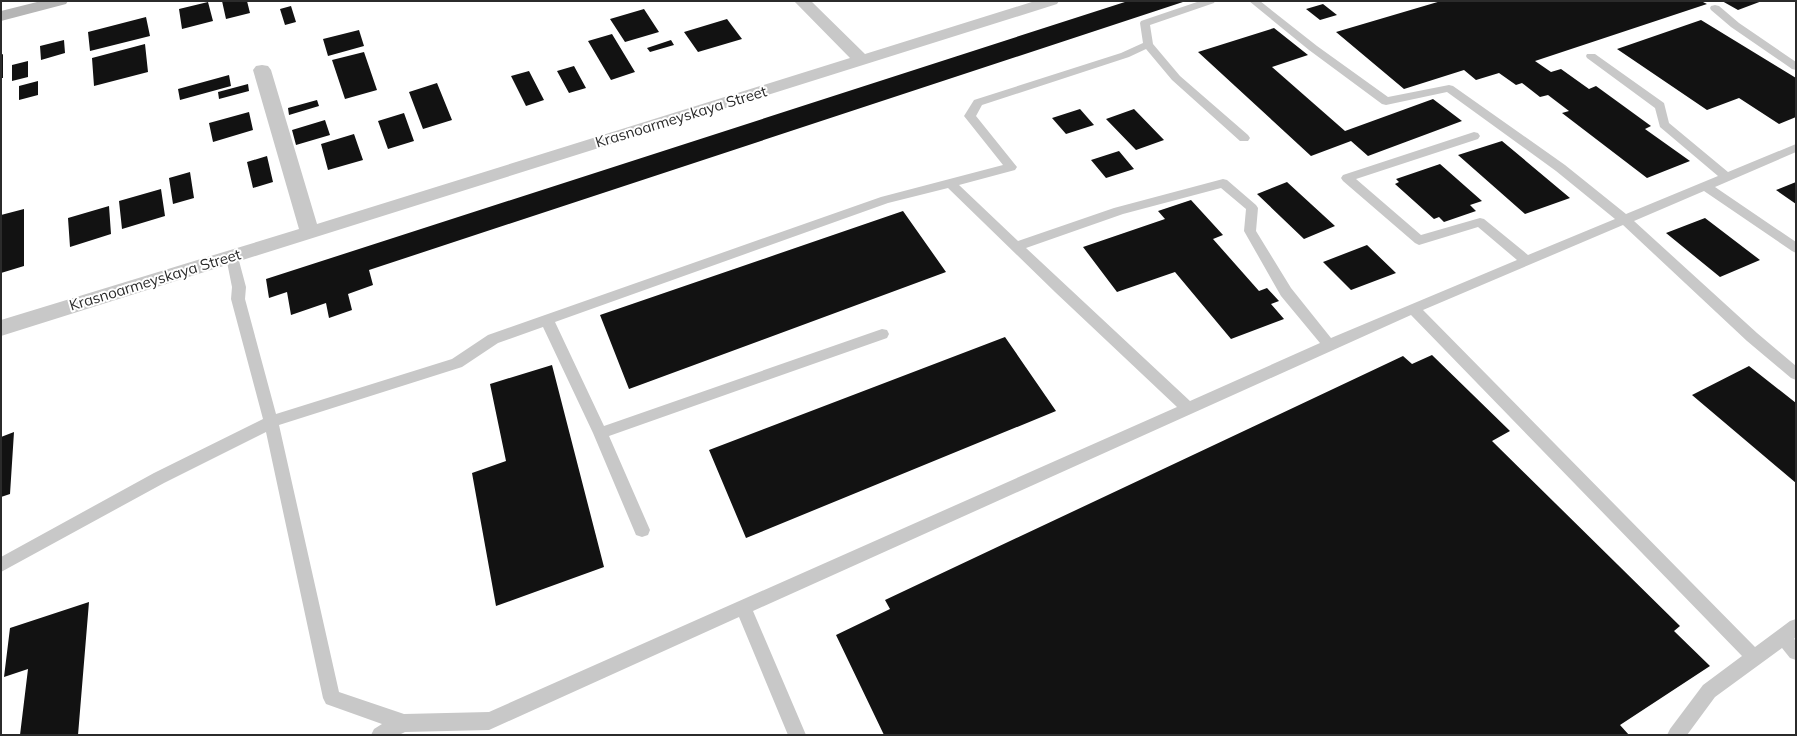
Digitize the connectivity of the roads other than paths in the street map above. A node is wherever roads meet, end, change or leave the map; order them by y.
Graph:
1 (60, 1) edge
2 (802, 1) edge
3 (1051, 1) edge
4 (1210, 1) edge
5 (1254, 1) edge
6 (1715, 8) dead end
7 (1, 16) edge
8 (1148, 44) junction
9 (1591, 56) dead end
10 (862, 60) junction
11 (1796, 67) edge
12 (262, 70) dead end
13 (1474, 136) dead end
14 (1244, 138) dead end
15 (1796, 148) edge
16 (1726, 178) junction
17 (950, 183) junction
18 (1705, 186) junction
19 (1625, 220) junction
20 (310, 233) junction
21 (1016, 247) junction
22 (1796, 248) edge
23 (232, 257) junction
24 (1527, 261) junction
25 (1413, 308) junction
26 (547, 320) junction
27 (1, 328) edge
28 (882, 334) dead end
29 (1329, 345) junction
30 (1796, 374) edge
31 (1188, 408) junction
32 (271, 422) junction
33 (600, 433) junction
34 (642, 530) dead end
35 (1, 565) edge
36 (743, 607) junction
37 (1796, 627) edge
38 (1754, 657) junction
39 (404, 723) junction
40 (380, 735) edge
41 (797, 735) edge
42 (1676, 735) edge

1 - 7 main road
2 - 10 street
3 - 10 street, Krasnoarmeyskaya Street
4 - 8 lane
5 - 19 lane
6 - 11 lane
8 - 14 lane
8 - 17 lane
9 - 16 lane
10 - 20 street, Krasnoarmeyskaya Street
12 - 20 street
13 - 24 lane
15 - 16 lane
16 - 18 lane
17 - 21 lane
17 - 26 lane
18 - 19 lane
18 - 22 lane
19 - 24 lane
19 - 30 lane
20 - 23 street, Krasnoarmeyskaya Street
21 - 29 lane
21 - 31 lane
23 - 27 street, Krasnoarmeyskaya Street
23 - 32 lane
24 - 25 lane
25 - 29 lane
25 - 38 lane
26 - 32 lane
26 - 33 lane
28 - 33 lane
29 - 31 lane
31 - 36 lane
32 - 35 lane
32 - 39 lane
33 - 34 lane
36 - 39 lane
36 - 41 lane
37 - 38 lane
38 - 42 lane
39 - 40 lane

